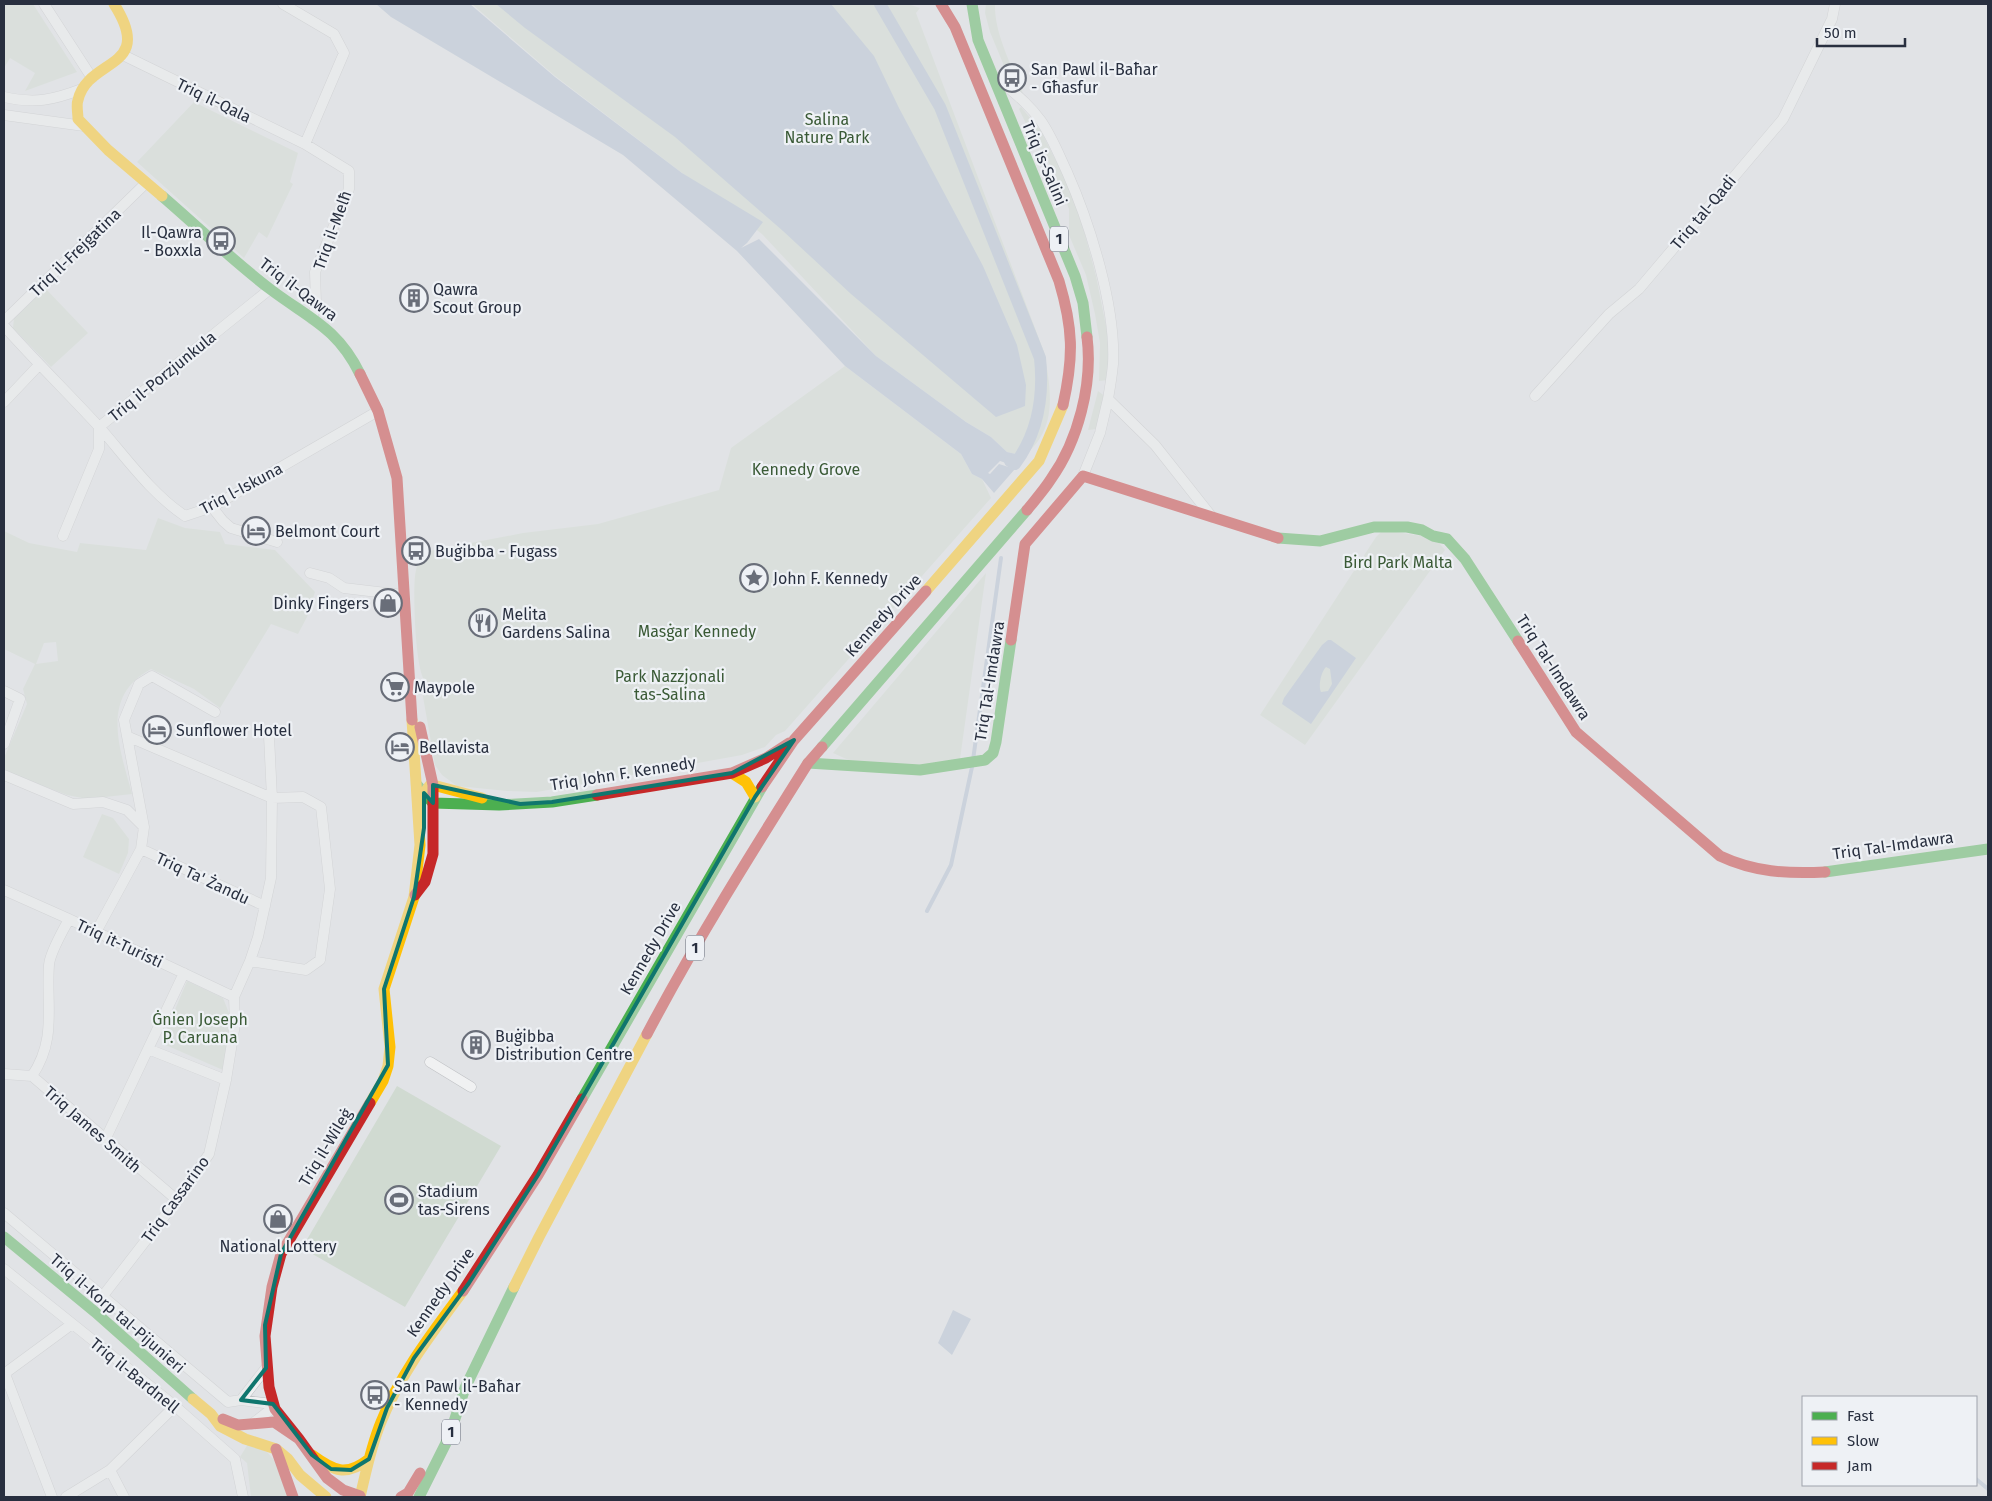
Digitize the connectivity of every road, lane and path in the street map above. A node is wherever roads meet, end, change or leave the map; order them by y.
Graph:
1 (44, 4) edge
2 (114, 4) edge
3 (282, 4) edge
4 (941, 4) edge
5 (972, 4) edge
6 (1835, 4) edge
7 (123, 55) junction
8 (991, 73) junction
9 (92, 78) junction
10 (82, 89) junction
11 (4, 97) edge
12 (4, 115) edge
13 (84, 126) junction
14 (305, 144) junction
15 (146, 183) junction
16 (270, 289) junction
17 (312, 319) junction
18 (4, 321) edge
19 (4, 326) edge
20 (39, 365) junction
21 (1535, 396) dead end
22 (1108, 399) junction
23 (4, 402) edge
24 (378, 410) junction
25 (99, 427) junction
26 (1039, 461) joint
27 (1083, 476) junction
28 (212, 507) junction
29 (1212, 517) junction
30 (63, 536) dead end
31 (277, 542) dead end
32 (310, 573) dead end
33 (403, 595) junction
34 (411, 683) junction
35 (4, 691) edge
36 (215, 712) dead end
37 (269, 736) dead end
38 (129, 737) junction
39 (794, 740) junction
40 (4, 744) edge
41 (808, 763) junction
42 (732, 773) junction
43 (4, 775) edge
44 (425, 788) junction
45 (755, 797) junction
46 (272, 798) junction
47 (433, 803) junction
48 (520, 804) junction
49 (144, 827) junction
50 (1988, 848) edge
51 (141, 849) junction
52 (4, 890) edge
53 (414, 897) junction
54 (265, 906) junction
55 (69, 919) junction
56 (96, 932) junction
57 (250, 960) junction
58 (184, 973) junction
59 (234, 997) junction
60 (148, 1049) junction
61 (430, 1062) dead end
62 (4, 1074) edge
63 (32, 1076) junction
64 (226, 1080) junction
65 (471, 1087) dead end
66 (105, 1140) junction
67 (176, 1200) junction
68 (4, 1212) edge
69 (4, 1236) edge
70 (4, 1269) edge
71 (102, 1297) junction
72 (72, 1324) junction
73 (476, 1364) junction
74 (266, 1368) junction
75 (4, 1374) edge
76 (241, 1400) junction
77 (175, 1406) junction
78 (274, 1411) junction
79 (211, 1414) junction
80 (276, 1449) junction
81 (312, 1455) junction
82 (369, 1460) junction
83 (110, 1470) junction
84 (52, 1497) edge
85 (66, 1497) edge
86 (124, 1497) edge
87 (243, 1497) edge
88 (293, 1497) edge
89 (326, 1497) edge
90 (360, 1497) edge
91 (401, 1497) edge
92 (419, 1497) edge

1 - 9 street
2 - 7 main road
3 - 14 street
4 - 26 main road, Triq is-Salini / 1
5 - 8 main road, Triq is-Salini / 1
6 - 21 street, Triq tal-Qadi
7 - 9 main road
7 - 14 street, Triq il-Qala
8 - 22 street, Triq Tal-Imdawra
8 - 41 main road, Triq is-Salini / 1
9 - 10 main road
10 - 11 street
10 - 13 main road
12 - 13 street
13 - 15 main road, Triq il-Qawra
14 - 17 street, Triq il-Melħ
15 - 16 main road, Triq il-Qawra
15 - 18 street, Triq il-Frejgatina
16 - 17 main road, Triq il-Qawra
16 - 25 street, Triq il-Porzjunkula
17 - 24 main road, Triq il-Qawra
19 - 20 street
20 - 23 street
20 - 25 street
22 - 27 street, Triq Tal-Imdawra
22 - 29 street
24 - 28 street, Triq l-Iskuna
24 - 33 main road, Triq il-Qawra
25 - 28 street, Triq l-Iskuna
25 - 30 street, Triq il-Porzjunkula
26 - 39 main road, Kennedy Drive / 1
27 - 29 main road, Triq Tal-Imdawra
27 - 41 main road, Triq Tal-Imdawra
28 - 31 street
29 - 50 main road, Triq Tal-Imdawra
32 - 33 street
33 - 34 main road, Triq il-Qawra
34 - 44 main road, Triq il-Wileġ
34 - 44 main road, Triq il-Wileġ
35 - 40 street
36 - 38 street
37 - 46 street, Triq Cassarino
38 - 46 street
38 - 49 street
39 - 42 main road, Triq John F. Kennedy
39 - 45 main road, Kennedy Drive / 1
41 - 73 main road, 1
42 - 45 main road
42 - 48 main road, Triq John F. Kennedy
43 - 49 street
44 - 47 main road, Triq il-Wileġ
44 - 48 main road, Triq John F. Kennedy
44 - 53 main road, Triq il-Wileġ
45 - 82 main road, Kennedy Drive / 1
46 - 54 street, Triq Cassarino
46 - 57 street
47 - 48 main road, Triq John F. Kennedy
47 - 53 main road, Triq il-Wileġ
49 - 51 street
51 - 54 street, Triq Ta' Żandu
51 - 56 street
52 - 55 street, Triq it-Turisti
53 - 74 main road, Triq il-Wileġ
54 - 57 street, Triq Cassarino
55 - 56 street, Triq it-Turisti
55 - 63 street
56 - 58 street, Triq it-Turisti
57 - 59 street, Triq Cassarino
58 - 59 street, Triq it-Turisti
58 - 60 street
59 - 64 street, Triq Cassarino
60 - 64 street
60 - 66 street
61 - 65 street
62 - 63 street, Triq James Smith
63 - 66 street, Triq James Smith
64 - 67 street, Triq Cassarino
66 - 67 street, Triq James Smith
67 - 71 street, Triq Cassarino
68 - 71 street
69 - 79 main road, Triq il-Korp tal-Pijunieri
70 - 72 street, Triq il-Bardnell
71 - 76 street
72 - 75 street
72 - 77 street, Triq il-Bardnell
73 - 91 main road
73 - 92 main road, 1
74 - 76 street
74 - 78 main road, Triq il-Wileġ
75 - 84 street
76 - 78 street
77 - 83 street
77 - 87 street, Triq il-Bardnell
78 - 79 main road, Triq il-Korp tal-Pijunieri
78 - 80 main road, Triq il-Wileġ
78 - 81 main road
79 - 80 main road, Triq il-Korp tal-Pijunieri
80 - 88 main road, Triq il-Wileġ
80 - 89 main road
81 - 82 main road
81 - 90 main road
82 - 90 main road, Kennedy Drive / 1
83 - 85 street
83 - 86 street

